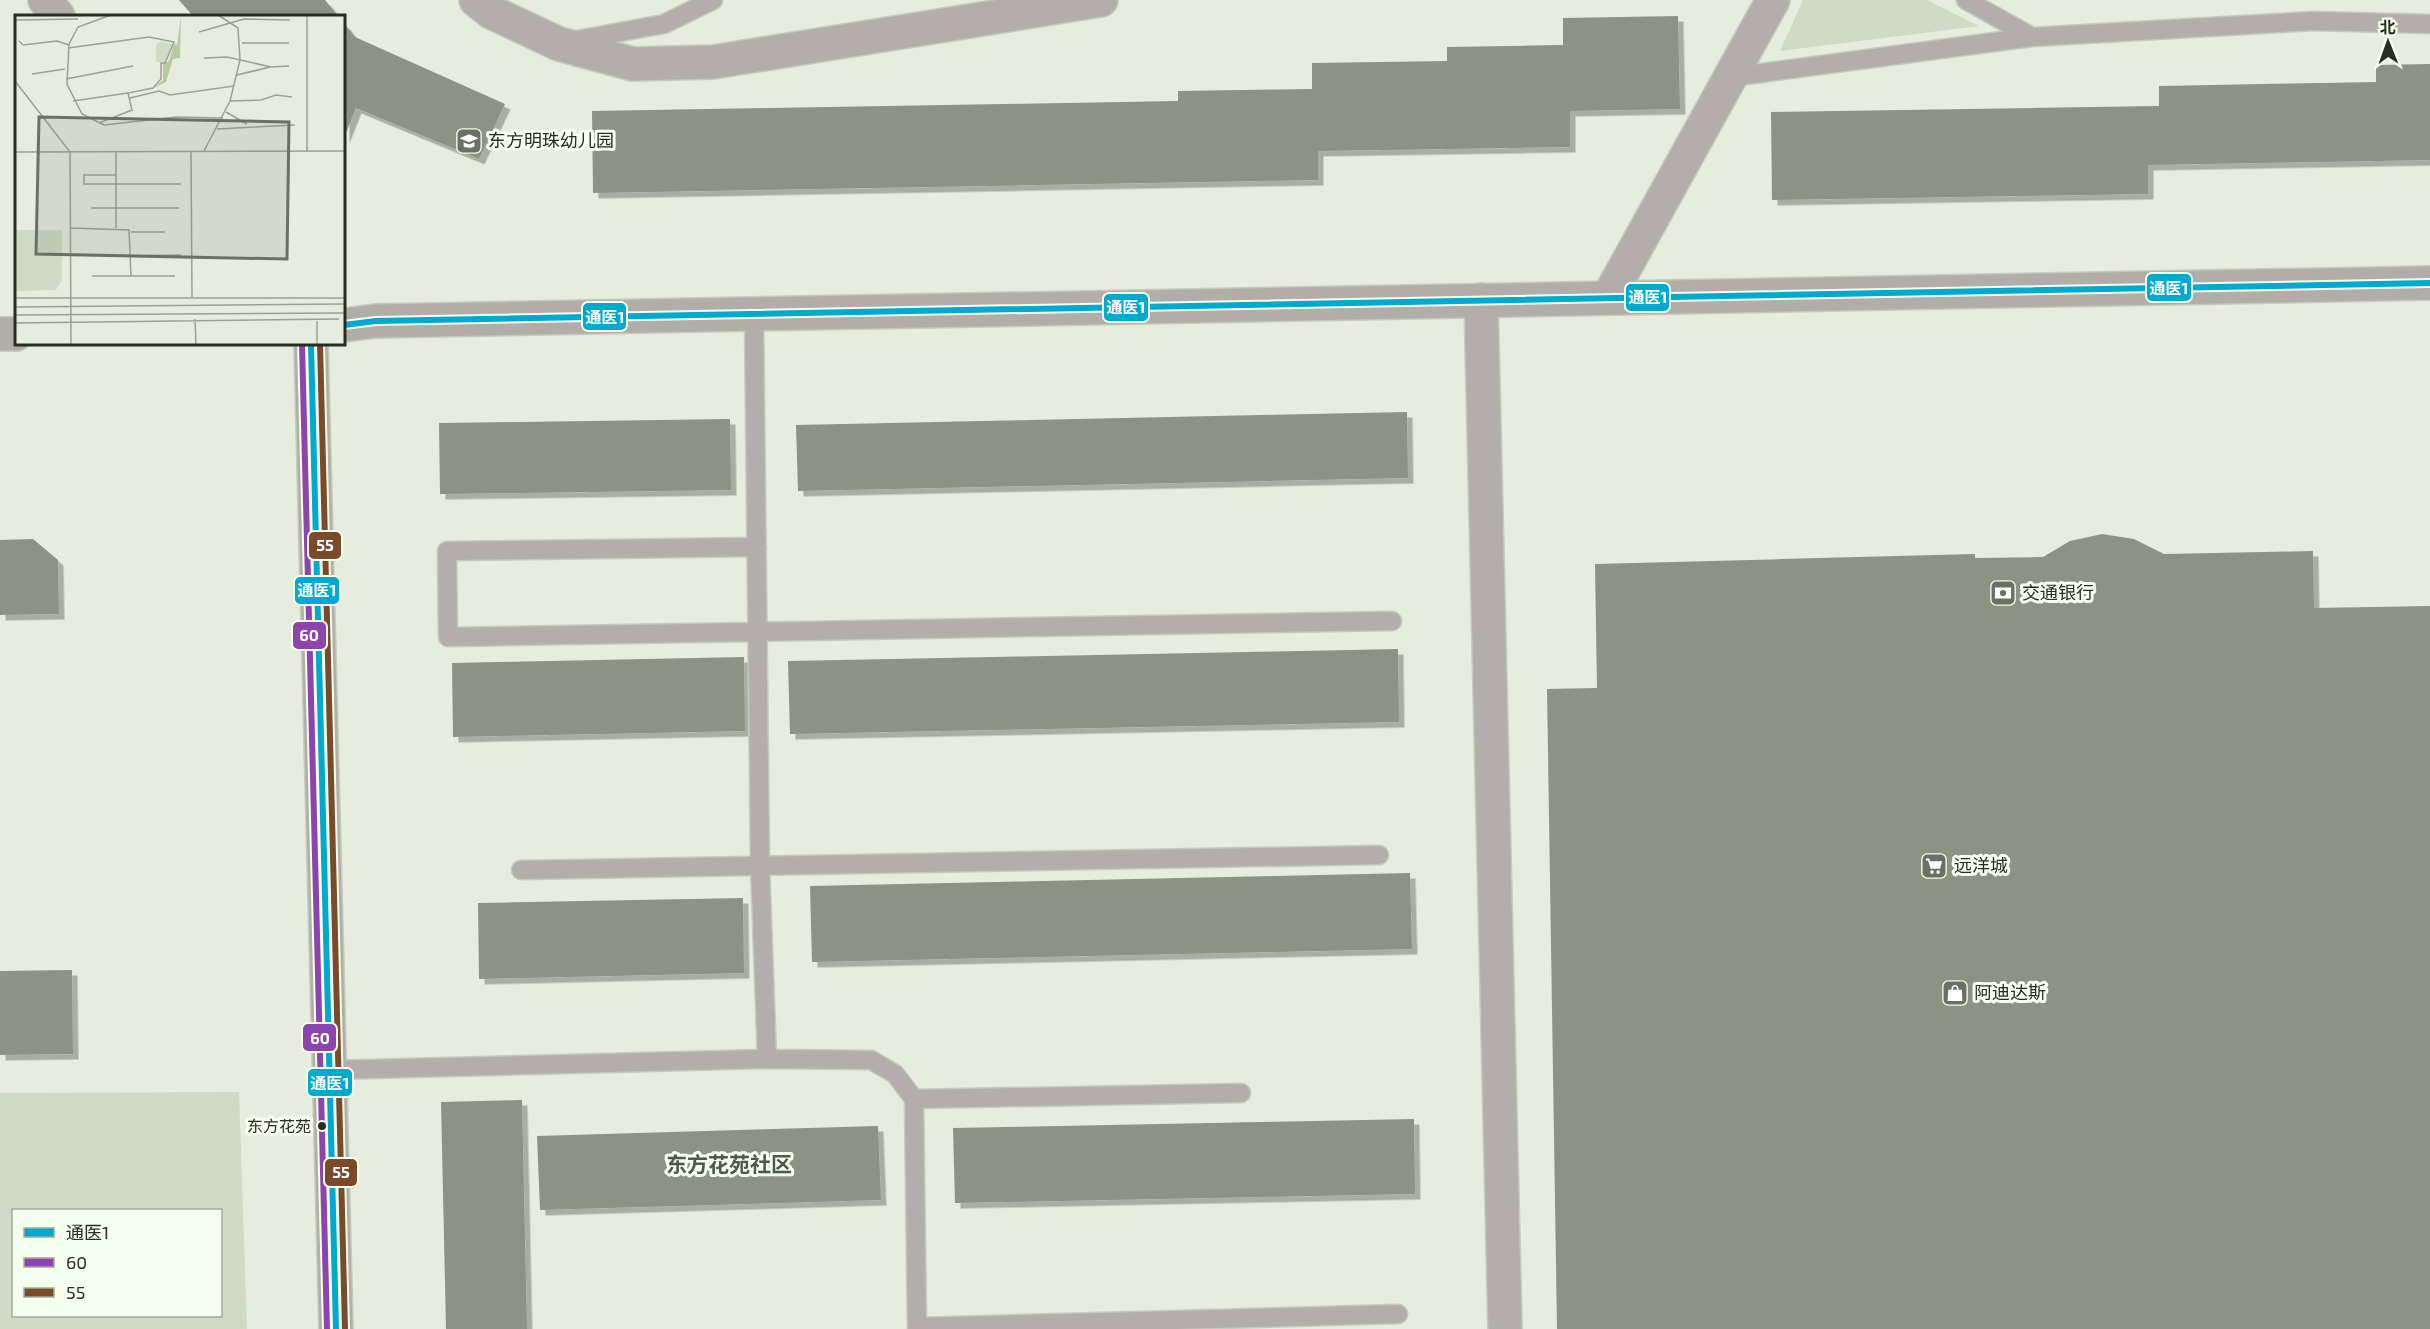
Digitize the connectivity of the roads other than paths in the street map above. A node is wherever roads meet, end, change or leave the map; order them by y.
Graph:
1 (45, 0) edge
2 (476, 0) edge
3 (713, 0) edge
4 (1101, 0) edge
5 (1773, 0) edge
6 (1966, 0) edge
7 (57, 15) edge
8 (2430, 24) edge
9 (2032, 37) junction
10 (559, 44) junction
11 (1731, 77) junction
12 (2430, 283) edge
13 (1608, 298) junction
14 (1481, 300) junction
15 (754, 314) junction
16 (345, 325) edge
17 (311, 345) edge
18 (757, 547) junction
19 (1392, 621) dead end
20 (758, 632) junction
21 (1379, 855) dead end
22 (760, 866) junction
23 (520, 870) dead end
24 (767, 1059) junction
25 (329, 1070) junction
26 (1241, 1094) dead end
27 (914, 1099) junction
28 (1398, 1314) dead end
29 (917, 1328) edge
30 (336, 1329) edge
31 (1505, 1329) edge

1 - 7 street
2 - 10 street
3 - 10 lane
4 - 10 street
5 - 11 street
6 - 9 lane
8 - 9 lane
9 - 11 lane
11 - 13 street
12 - 13 street
13 - 14 street
14 - 15 street
14 - 31 street
15 - 16 street
15 - 18 lane
17 - 25 street
18 - 20 lane
18 - 20 lane
19 - 20 lane
20 - 22 lane
21 - 22 lane
22 - 23 lane
22 - 24 lane
24 - 25 lane
24 - 27 lane
25 - 30 street
26 - 27 lane
27 - 29 lane
28 - 29 lane

